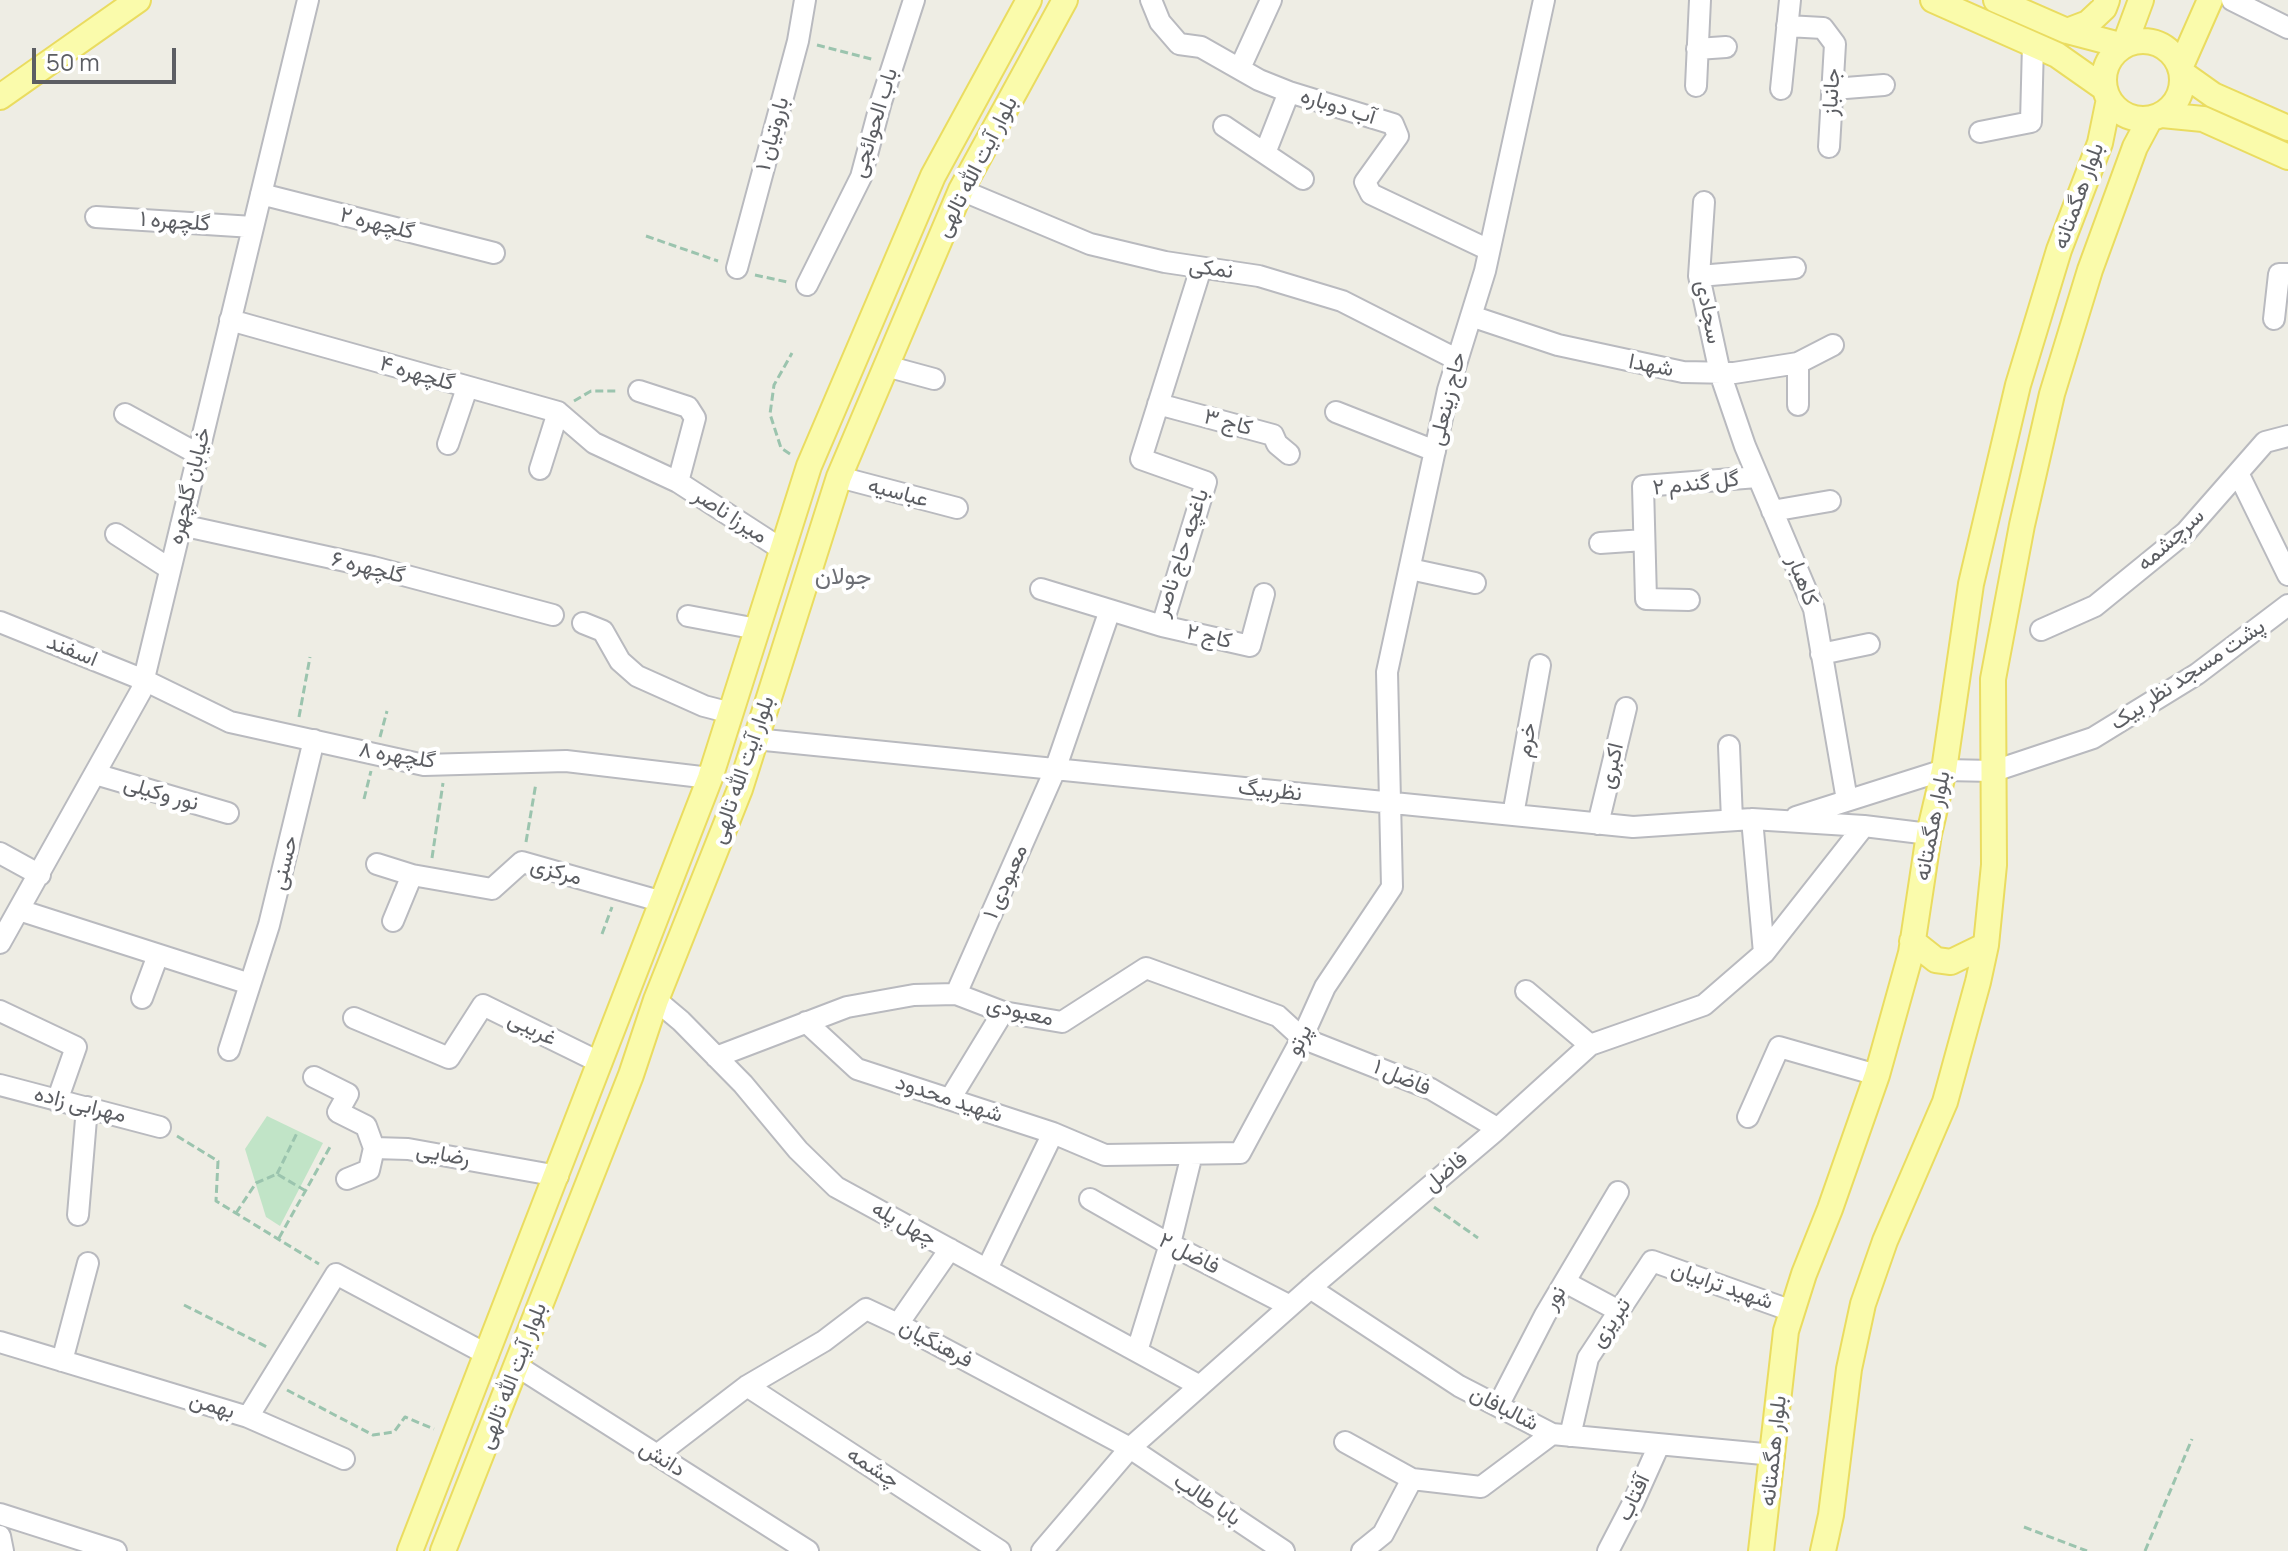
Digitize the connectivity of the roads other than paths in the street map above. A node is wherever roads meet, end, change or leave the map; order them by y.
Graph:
1 (138, 0) edge
2 (308, 0) edge
3 (805, 0) edge
4 (914, 0) edge
5 (1029, 0) edge
6 (1065, 0) edge
7 (1151, 0) edge
8 (1271, 0) edge
9 (1544, 0) edge
10 (1700, 0) edge
11 (1790, 0) edge
12 (1933, 0) edge
13 (1996, 0) edge
14 (2107, 0) edge
15 (2141, 0) edge
16 (2210, 0) edge
17 (2232, 0) edge
18 (1787, 26) junction
19 (2288, 28) edge
20 (2067, 31) junction
21 (2033, 44) junction
22 (2124, 46) junction
23 (1726, 47) dead end
24 (1697, 49) junction
25 (1240, 68) junction
26 (2181, 70) junction
27 (1884, 85) dead end
28 (1696, 86) dead end
29 (1781, 89) dead end
30 (1833, 89) junction
31 (1289, 92) junction
32 (2106, 94) junction
33 (0, 97) edge
34 (2156, 117) junction
35 (1224, 126) dead end
36 (2288, 128) edge
37 (1980, 132) dead end
38 (1829, 147) dead end
39 (1265, 153) junction
40 (2288, 157) edge
41 (1303, 179) dead end
42 (961, 190) junction
43 (261, 194) junction
44 (1704, 202) dead end
45 (96, 217) dead end
46 (253, 227) junction
47 (1489, 250) junction
48 (494, 253) dead end
49 (737, 268) dead end
50 (1201, 268) junction
51 (1795, 268) dead end
52 (2288, 274) edge
53 (1699, 276) junction
54 (807, 285) dead end
55 (1471, 316) junction
56 (2274, 319) dead end
57 (230, 320) junction
58 (1833, 345) dead end
59 (1456, 359) junction
60 (1798, 363) junction
61 (886, 366) junction
62 (1720, 373) junction
63 (934, 379) dead end
64 (2018, 385) junction
65 (467, 388) junction
66 (639, 391) road end
67 (2052, 394) junction
68 (1158, 404) junction
69 (1798, 405) dead end
70 (558, 412) junction
71 (1336, 412) dead end
72 (125, 414) dead end
73 (2288, 436) edge
74 (594, 443) joint
75 (448, 444) dead end
76 (1435, 451) junction
77 (198, 454) junction
78 (1289, 454) dead end
79 (809, 466) junction
80 (540, 469) dead end
81 (2238, 473) junction
82 (839, 477) junction
83 (1757, 477) junction
84 (678, 482) junction
85 (1830, 501) dead end
86 (957, 508) dead end
87 (1772, 511) junction
88 (181, 525) junction
89 (116, 534) dead end
90 (1644, 540) junction
91 (1600, 543) dead end
92 (783, 550) junction
93 (170, 569) junction
94 (1410, 569) junction
95 (2288, 575) edge
96 (1475, 583) dead end
97 (1041, 589) dead end
98 (1264, 594) dead end
99 (1689, 600) dead end
100 (2288, 605) edge
101 (1110, 610) junction
102 (553, 615) dead end
103 (688, 616) dead end
104 (0, 622) edge
105 (583, 623) dead end
106 (1162, 626) junction
107 (757, 629) junction
108 (2041, 630) dead end
109 (1869, 644) dead end
110 (1821, 654) junction
111 (1540, 665) dead end
112 (144, 680) junction
113 (1626, 708) dead end
114 (731, 713) junction
115 (305, 738) junction
116 (755, 739) junction
117 (1729, 746) dead end
118 (1055, 770) junction
119 (1944, 770) junction
120 (1994, 771) junction
121 (95, 774) junction
122 (710, 778) junction
123 (1847, 800) junction
124 (1391, 804) junction
125 (228, 813) dead end
126 (1513, 815) junction
127 (1742, 820) junction
128 (1785, 820) junction
129 (1598, 824) junction
130 (1864, 826) junction
131 (1929, 834) junction
132 (0, 853) edge
133 (377, 864) dead end
134 (40, 875) junction
135 (421, 876) junction
136 (663, 902) junction
137 (19, 910) junction
138 (393, 921) dead end
139 (1912, 941) junction
140 (0, 943) edge
141 (1986, 945) junction
142 (1764, 953) junction
143 (158, 955) junction
144 (250, 984) junction
145 (630, 989) junction
146 (1526, 991) dead end
147 (956, 994) junction
148 (142, 998) dead end
149 (656, 1000) junction
150 (0, 1011) edge
151 (1003, 1012) junction
152 (354, 1018) dead end
153 (806, 1022) junction
154 (1302, 1038) junction
155 (1590, 1045) junction
156 (229, 1050) dead end
157 (716, 1057) junction
158 (601, 1063) junction
159 (1877, 1075) junction
160 (314, 1077) dead end
161 (0, 1085) edge
162 (950, 1099) junction
163 (57, 1101) junction
164 (87, 1107) junction
165 (1748, 1117) dead end
166 (160, 1127) road end
167 (1497, 1128) junction
168 (1053, 1133) junction
169 (374, 1148) junction
170 (1192, 1154) junction
171 (1105, 1155) joint
172 (558, 1176) junction
173 (347, 1179) dead end
174 (1618, 1192) dead end
175 (1090, 1199) dead end
176 (78, 1215) dead end
177 (1170, 1244) junction
178 (950, 1249) junction
179 (1652, 1261) joint
180 (88, 1263) dead end
181 (987, 1269) junction
182 (1565, 1282) junction
183 (1310, 1288) junction
184 (1290, 1306) junction
185 (1619, 1311) junction
186 (1792, 1311) junction
187 (898, 1324) junction
188 (0, 1342) edge
189 (1137, 1351) junction
190 (488, 1355) junction
191 (62, 1361) junction
192 (517, 1366) junction
193 (747, 1386) junction
194 (1200, 1386) junction
195 (1498, 1406) junction
196 (248, 1417) junction
197 (1561, 1435) junction
198 (1345, 1442) dead end
199 (1659, 1445) junction
200 (1130, 1448) junction
201 (657, 1455) junction
202 (1774, 1455) junction
203 (344, 1459) dead end
204 (1412, 1479) junction
205 (0, 1514) edge
206 (0, 1536) edge
207 (3, 1551) edge
208 (116, 1551) edge
209 (410, 1551) edge
210 (443, 1551) edge
211 (808, 1551) edge
212 (1000, 1551) edge
213 (1042, 1551) edge
214 (1284, 1551) edge
215 (1362, 1551) edge
216 (1608, 1551) edge
217 (1761, 1551) edge
218 (1823, 1551) edge

1 - 33 main road
2 - 43 street, خیابان گلچهره
3 - 49 street, ۱ باروتیان
4 - 54 street, باب الحوائجی
5 - 79 main road, بلوار آیت الله تالهی
6 - 42 main road, بلوار آیت الله تالهی
7 - 25 street, آب دوباره
8 - 25 street
9 - 47 street, حاج زینعلی
10 - 24 street
11 - 18 street
12 - 21 main road
13 - 20 main road
14 - 20 main road
15 - 22 main road
16 - 26 main road
17 - 19 street
18 - 29 street
18 - 30 street, جانباز
20 - 22 main road
21 - 32 main road
21 - 37 street
22 - 26 main road
22 - 32 main road
23 - 24 street
24 - 28 street
25 - 31 street, آب دوباره
26 - 34 main road
26 - 36 main road
27 - 30 street
30 - 38 street, جانباز
31 - 39 street
31 - 47 street, آب دوباره
32 - 34 main road
32 - 64 main road, بلوار هگمتانه
34 - 40 main road
34 - 67 main road, بلوار هگمتانه
35 - 39 street
39 - 41 street
42 - 50 street, نمکی
42 - 61 main road, بلوار آیت الله تالهی
43 - 46 street, خیابان گلچهره
43 - 48 street, گلچهره ۲
44 - 53 street, سجادی
45 - 46 street, گلچهره ۱
46 - 57 street, خیابان گلچهره
47 - 55 street, حاج زینعلی
50 - 59 street, نمکی
50 - 68 street, باغچه حاج ناصر
51 - 53 street
52 - 56 street
53 - 62 street, سجادی
55 - 59 street, حاج زینعلی
55 - 62 street, شهدا
57 - 65 street, گلچهره ۴
57 - 77 street, خیابان گلچهره
58 - 60 street, شهدا
59 - 76 street, حاج زینعلی
60 - 62 street, شهدا
60 - 69 street
61 - 63 street
61 - 82 main road, بلوار آیت الله تالهی
62 - 83 street, کاهبار
64 - 67 main road
64 - 119 main road, بلوار هگمتانه
65 - 70 street, گلچهره ۴
65 - 75 street
66 - 84 street
67 - 120 main road, بلوار هگمتانه
68 - 78 street, کاج ۳
68 - 106 street, باغچه حاج ناصر
70 - 74 street, گلچهره ۴
70 - 80 street
71 - 76 street
72 - 77 street
73 - 81 street, سرچشمه
74 - 84 street, میرزا ناصر
76 - 94 street, حاج زینعلی
77 - 88 street, خیابان گلچهره
79 - 82 main road
79 - 92 main road, بلوار آیت الله تالهی
81 - 95 street
81 - 108 street, سرچشمه
82 - 86 street, عباسیه
82 - 116 main road, بلوار آیت الله تالهی
83 - 87 street, کاهبار
83 - 90 street, گل گندم ۲
84 - 92 street, میرزا ناصر
85 - 87 street
87 - 110 street, کاهبار
88 - 93 street, خیابان گلچهره
88 - 102 street, گلچهره ۶
89 - 93 street
90 - 91 street
90 - 99 street, گل گندم ۲
92 - 107 main road, بلوار آیت الله تالهی
93 - 112 street, خیابان گلچهره
94 - 96 street
94 - 124 street, حاج زینعلی
97 - 101 street, باغچه حاج ناصر
98 - 106 street, کاج ۲
100 - 120 street, پشت مسجد نظر بیک
101 - 106 street, باغچه حاج ناصر
101 - 118 street
103 - 107 street
104 - 112 street, اسفند
105 - 114 street
107 - 114 main road, بلوار آیت الله تالهی
109 - 110 street
110 - 123 street, کاهبار
111 - 126 street, خرم
112 - 115 street, گلچهره ۸
112 - 121 street, خیابان گلچهره
113 - 129 street, اکبری
114 - 122 main road, بلوار آیت الله تالهی
115 - 122 street, گلچهره ۸
115 - 144 street, حسنی
116 - 118 street, نظربیگ
116 - 149 main road, بلوار آیت الله تالهی
117 - 127 street
118 - 124 street, نظربیگ
118 - 147 street, معبودی ۱
119 - 120 street, پشت مسجد نظر بیک
119 - 123 street, نظربیگ
119 - 131 main road, بلوار هگمتانه
120 - 141 main road, بلوار هگمتانه
121 - 125 street, نور وکیلی
121 - 134 street, خیابان گلچهره
122 - 136 main road, بلوار آیت الله تالهی
123 - 128 street, نظربیگ
124 - 126 street, نظربیگ
124 - 154 street, پرتو
126 - 129 street, نظربیگ
127 - 128 street, نظربیگ
127 - 129 street, نظربیگ
127 - 142 street
128 - 130 street, نظربیگ
130 - 131 street, نظربیگ
130 - 142 street, فاضل
131 - 139 main road, بلوار هگمتانه
132 - 134 street
133 - 135 street
134 - 137 street, خیابان گلچهره
135 - 136 street, مرکزی
135 - 138 street
136 - 145 main road, بلوار آیت الله تالهی
137 - 140 street, خیابان گلچهره
137 - 143 street
139 - 141 main road
139 - 159 main road, بلوار هگمتانه
141 - 218 main road, بلوار هگمتانه
142 - 155 street, فاضل
143 - 144 street
143 - 148 street
144 - 156 street, حسنی
145 - 149 main road
145 - 158 main road, بلوار آیت الله تالهی
146 - 155 street
147 - 151 street, معبودی
147 - 153 street, معبودی
149 - 157 street, چهل پله
149 - 192 main road, بلوار آیت الله تالهی
150 - 163 street
151 - 154 street, معبودی
151 - 162 street
152 - 158 street, غریبی
153 - 157 street, معبودی
153 - 162 street, شهید محدود
154 - 167 street, فاضل ۱
154 - 170 street, پرتو
155 - 167 street, فاضل
157 - 178 street, چهل پله
158 - 172 main road, بلوار آیت الله تالهی
159 - 165 street
159 - 186 main road, بلوار هگمتانه
160 - 169 street
161 - 163 street, مهرابی زاده
162 - 168 street, شهید محدود
163 - 164 street, مهرابی زاده
164 - 166 street, مهرابی زاده
164 - 176 street
167 - 183 street, فاضل
168 - 171 street, شهید محدود
168 - 181 street
169 - 172 street, رضایی
169 - 173 street
170 - 171 street, پرتو
170 - 177 street
172 - 190 main road, بلوار آیت الله تالهی
174 - 182 street, نور
175 - 177 street, فاضل ۲
177 - 184 street, فاضل ۲
177 - 189 street
178 - 181 street, چهل پله
178 - 187 street
179 - 185 street, تبریزی
179 - 186 street, شهید ترابیان
180 - 191 street
181 - 189 street, چهل پله
182 - 185 street
182 - 195 street, نور
183 - 184 street, فاضل
183 - 195 street, شالبافان
184 - 194 street, فاضل
185 - 197 street, تبریزی
186 - 202 main road, بلوار هگمتانه
187 - 193 street, فرهنگیان
187 - 200 street, فرهنگیان
188 - 191 street, بهمن
189 - 194 street, چهل پله
190 - 196 street, بهمن
190 - 209 main road, بلوار آیت الله تالهی
191 - 196 street, بهمن
192 - 201 street, دانش
192 - 210 main road, بلوار آیت الله تالهی
193 - 201 street
193 - 212 street, چشمه
194 - 200 street, فاضل
195 - 197 street, شالبافان
196 - 203 street
197 - 199 street, شالبافان
197 - 204 street
198 - 204 street
199 - 202 street, شالبافان
199 - 216 street, آفتاب
200 - 213 street, فاضل
200 - 214 street, بابا طالب
201 - 211 street, دانش
202 - 217 main road, بلوار هگمتانه
204 - 215 street
205 - 208 street
206 - 207 street

